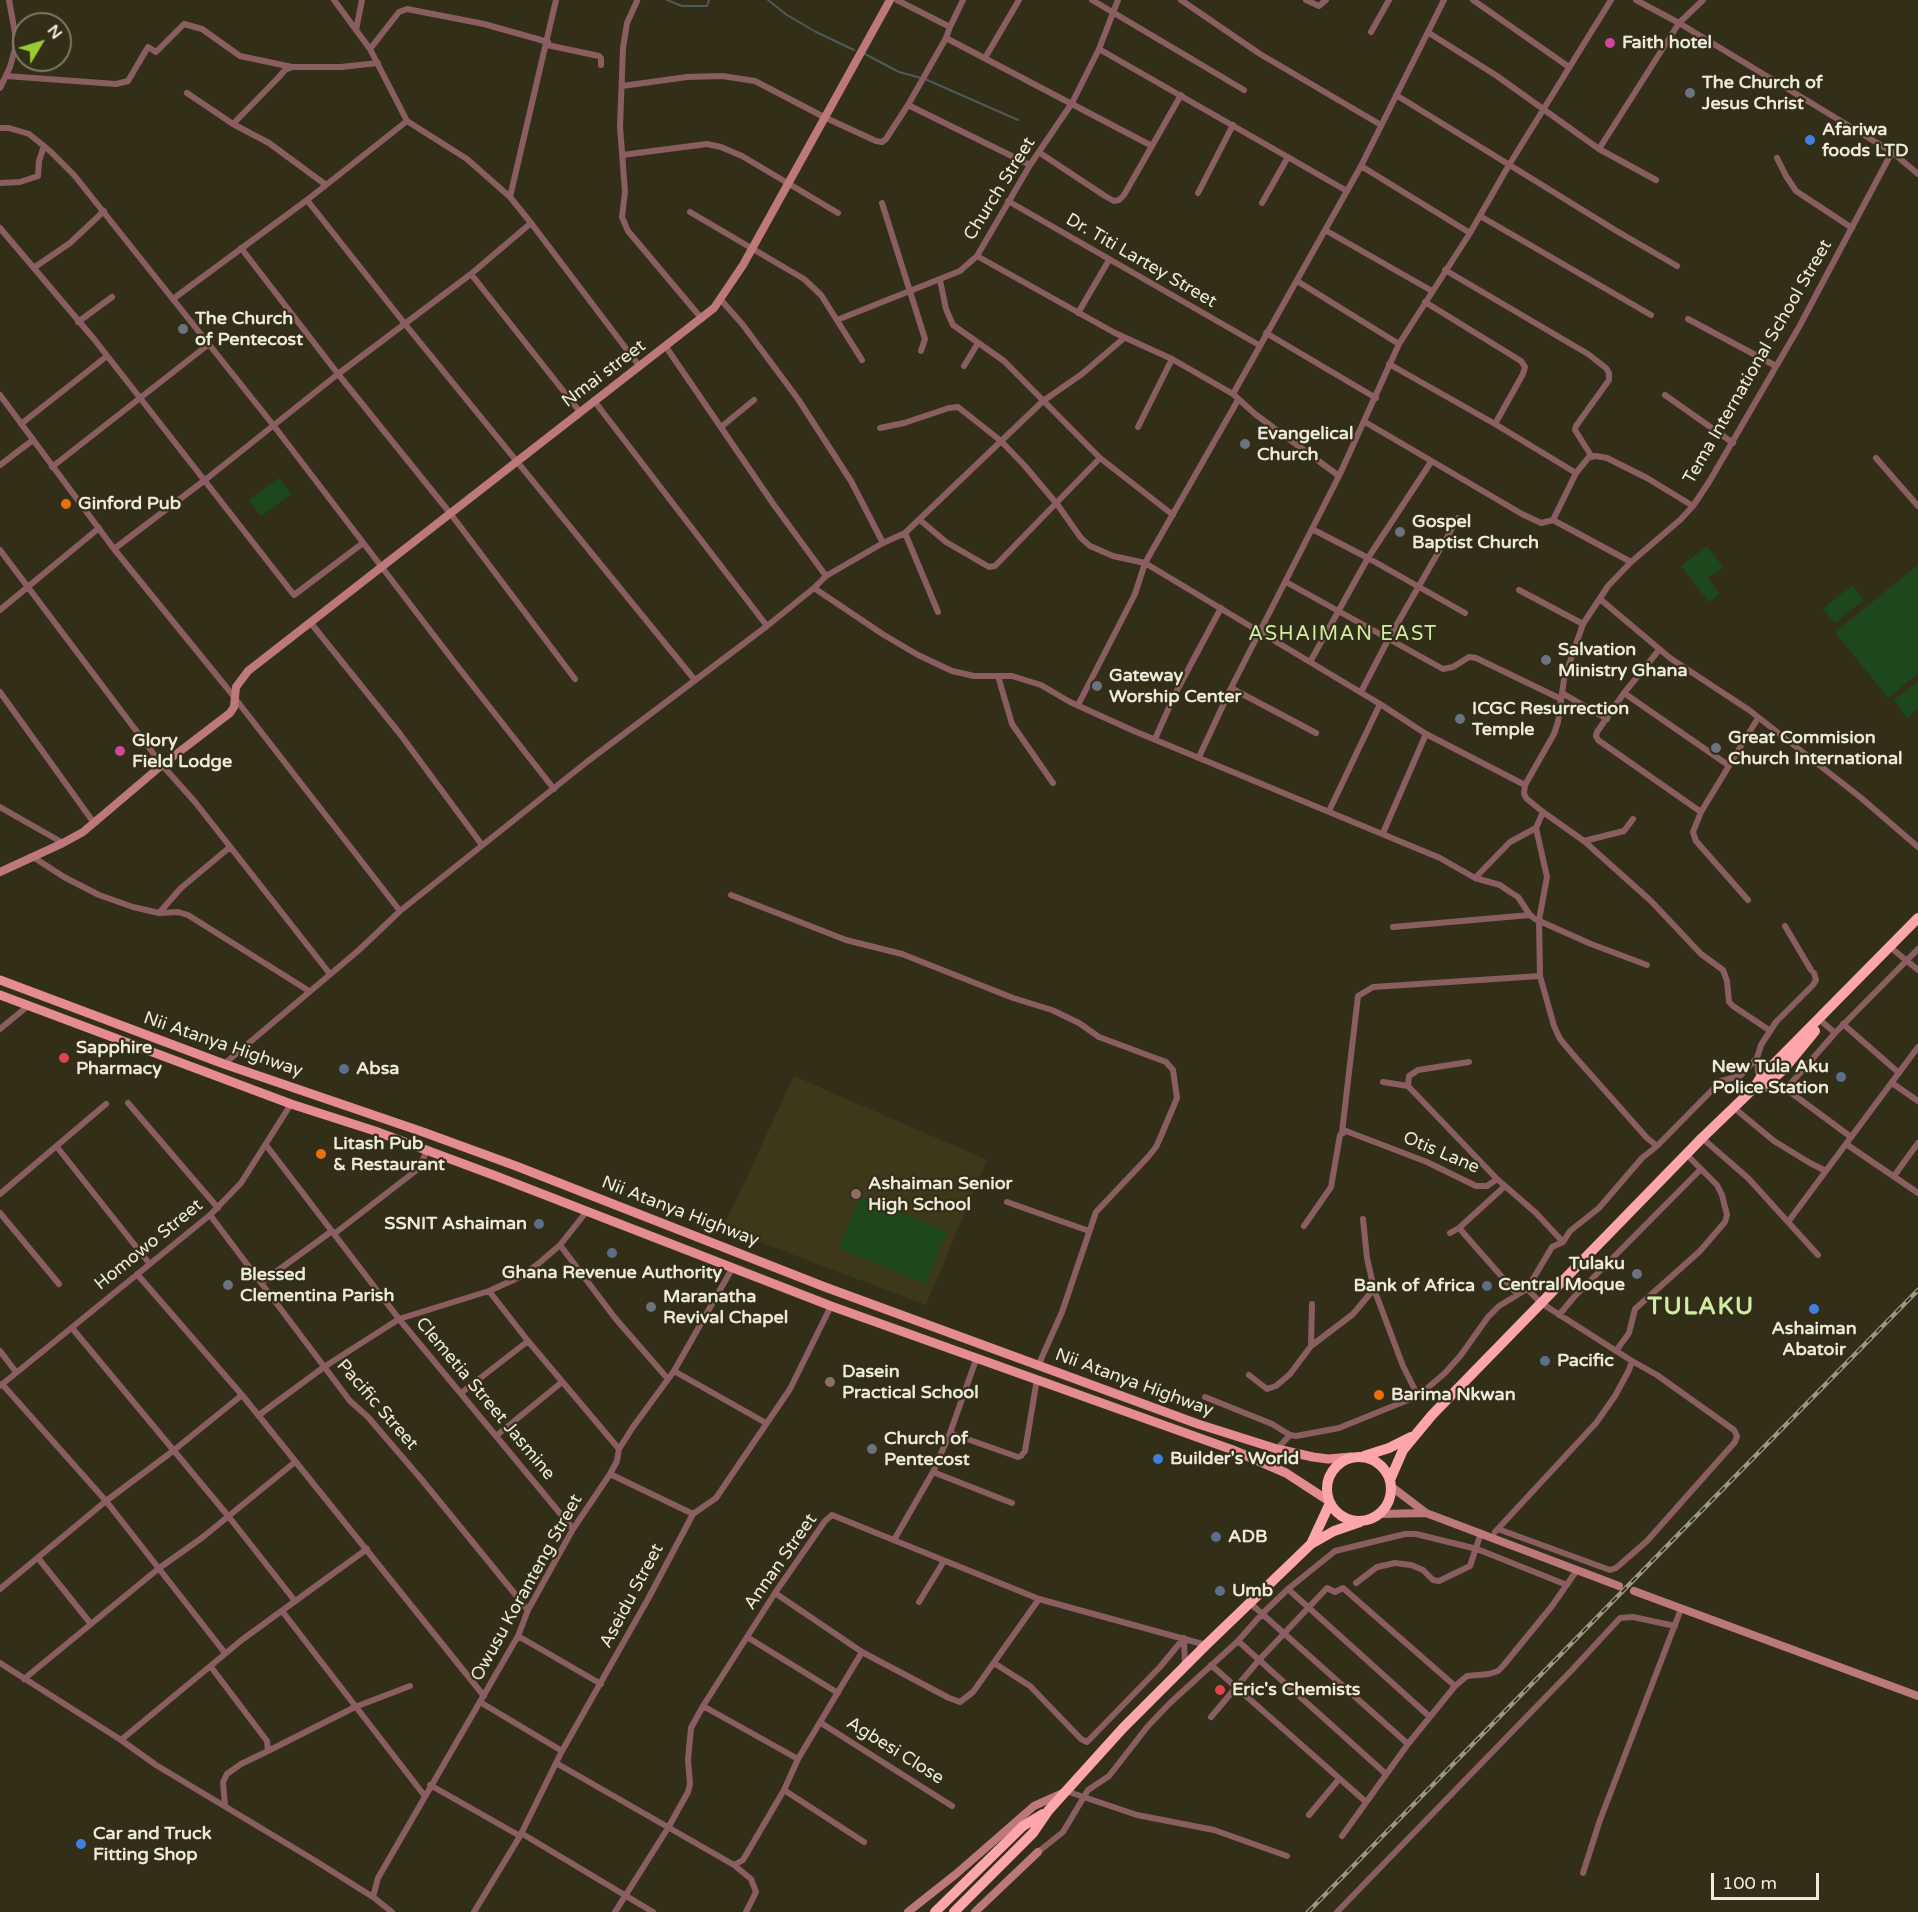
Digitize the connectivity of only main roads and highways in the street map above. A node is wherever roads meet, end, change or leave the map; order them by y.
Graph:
1 (1918, 918) edge
2 (0, 980) edge
3 (0, 995) edge
4 (1819, 1019) junction
5 (1754, 1088) junction
6 (516, 1166) junction
7 (510, 1181) junction
8 (754, 1259) junction
9 (748, 1272) junction
10 (1414, 1436) junction
11 (1357, 1457) junction
12 (1391, 1483) junction
13 (1329, 1502) junction
14 (1360, 1521) junction
15 (1311, 1544) junction
16 (1048, 1811) junction
17 (935, 1912) edge
18 (954, 1912) edge

1 - 4 highway
2 - 6 main road, Nii Atanya Highway
3 - 7 main road
4 - 5 highway
4 - 5 highway
5 - 10 highway
6 - 7 main road
6 - 8 main road, Nii Atanya Highway
7 - 9 main road
8 - 9 main road
8 - 11 main road, Nii Atanya Highway
9 - 13 main road
10 - 11 highway
10 - 12 highway
11 - 12 highway
11 - 13 highway
12 - 14 highway
13 - 14 highway
13 - 15 highway
14 - 15 highway
15 - 16 highway
16 - 17 highway
16 - 18 highway

